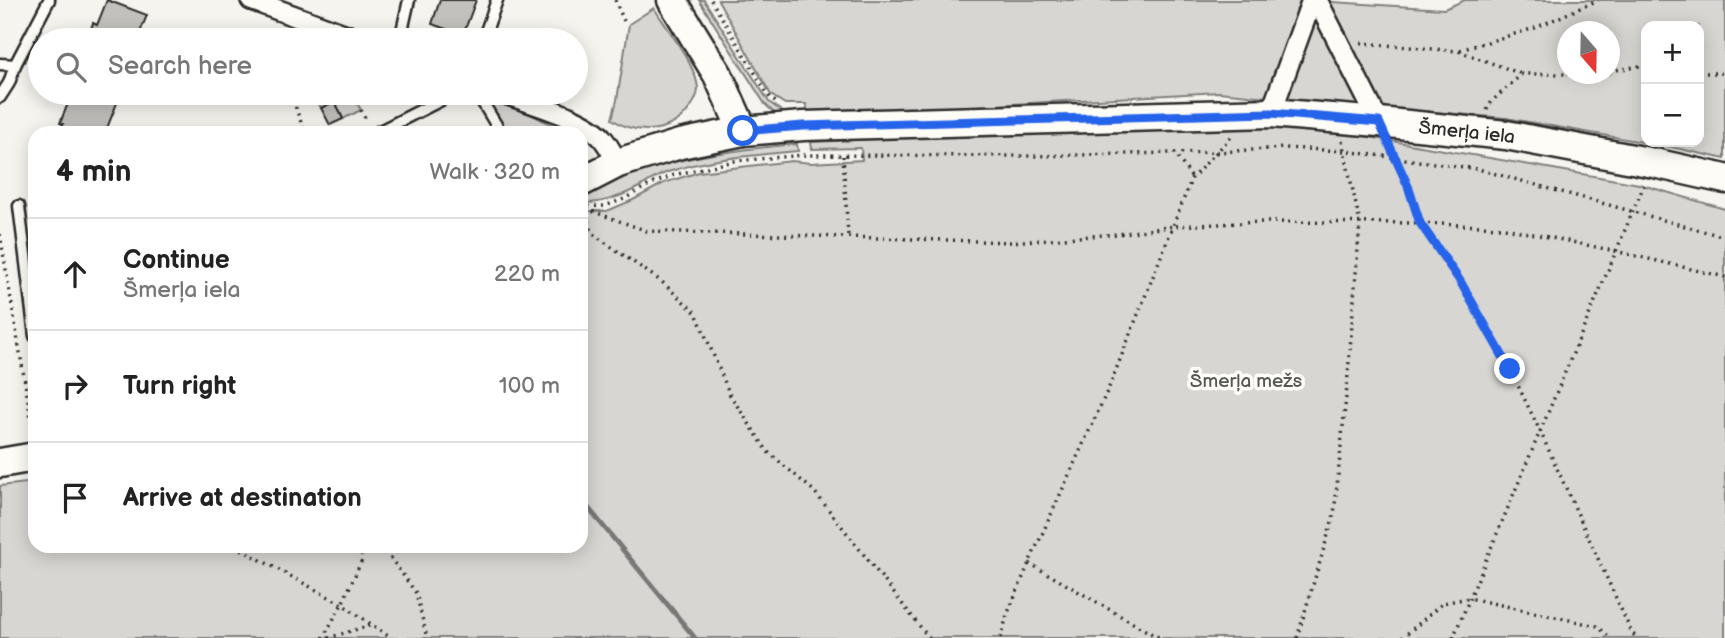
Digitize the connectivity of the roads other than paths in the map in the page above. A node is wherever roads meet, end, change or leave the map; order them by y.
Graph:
1 (49, 0) edge
2 (251, 0) edge
3 (409, 0) edge
4 (497, 0) edge
5 (672, 0) edge
6 (1315, 0) edge
7 (34, 28) edge
8 (327, 28) edge
9 (403, 28) edge
10 (487, 28) edge
11 (28, 40) edge
12 (0, 64) edge
13 (15, 65) junction
14 (0, 97) edge
15 (431, 105) edge
16 (484, 105) edge
17 (534, 105) edge
18 (1271, 113) junction
19 (1379, 122) junction
20 (390, 126) edge
21 (497, 126) edge
22 (583, 126) edge
23 (588, 129) edge
24 (743, 131) junction
25 (618, 163) junction
26 (1725, 179) edge
27 (588, 193) edge
28 (19, 206) dead end
29 (28, 280) edge
30 (28, 458) edge
31 (0, 463) edge

1 - 7 lane
2 - 8 street
3 - 9 lane
4 - 10 lane
5 - 24 street
6 - 18 street
6 - 19 street
11 - 13 lane
12 - 13 lane
13 - 14 lane
15 - 20 lane
16 - 21 lane
17 - 22 street
18 - 19 street, Šmerļa iela
18 - 24 street, Šmerļa iela
19 - 26 street, Šmerļa iela
23 - 25 street
24 - 25 street, Šmerļa iela
25 - 27 street, Šmerļa iela
28 - 29 lane
30 - 31 street

